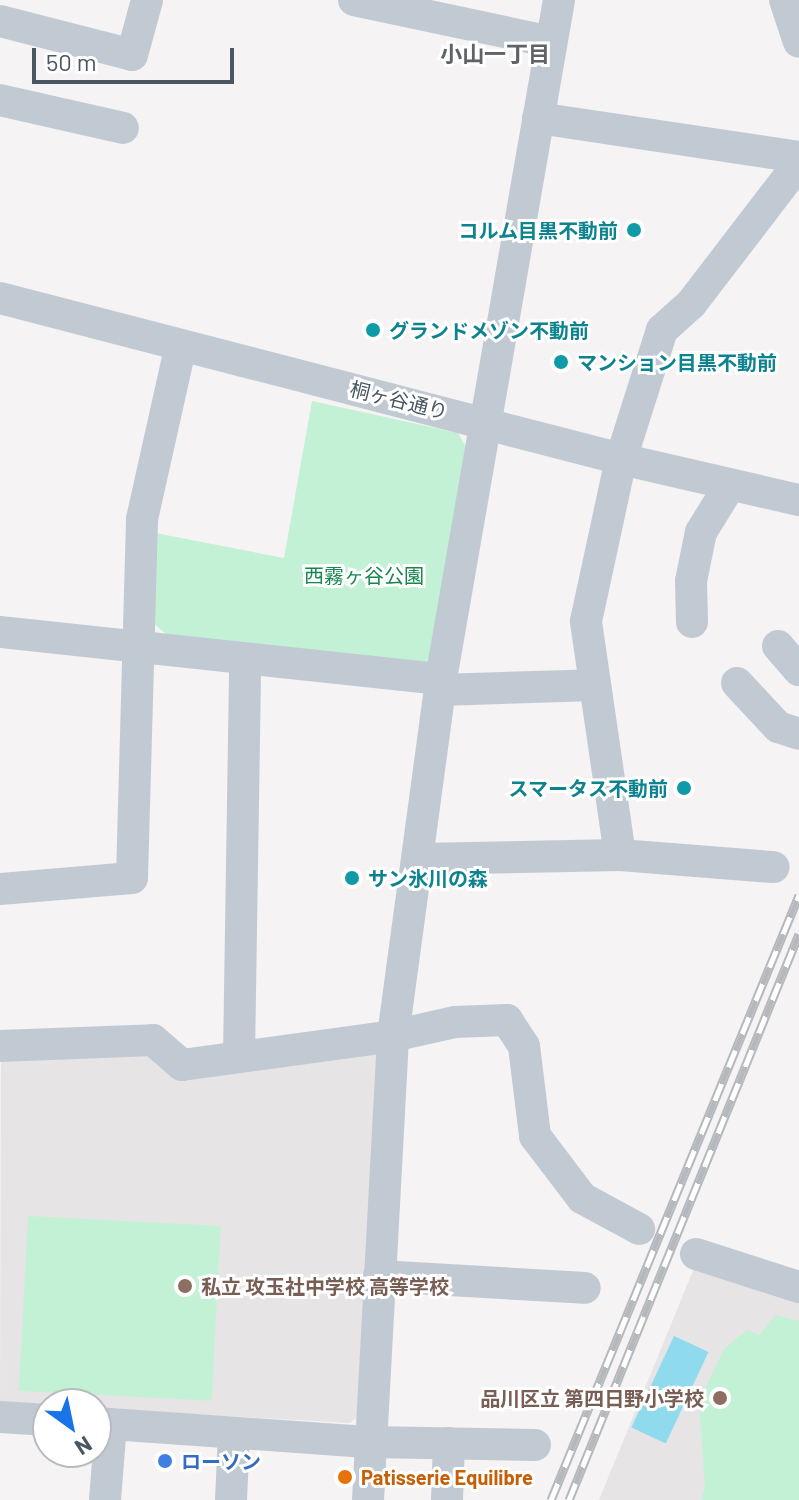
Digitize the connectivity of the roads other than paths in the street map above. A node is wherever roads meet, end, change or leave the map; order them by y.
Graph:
1 (147, 0) edge
2 (354, 0) edge
3 (559, 0) edge
4 (785, 0) edge
5 (394, 4) edge
6 (0, 21) edge
7 (551, 42) junction
8 (799, 42) edge
9 (0, 100) edge
10 (538, 118) junction
11 (123, 128) dead end
12 (799, 160) edge
13 (0, 298) edge
14 (181, 345) junction
15 (485, 422) junction
16 (621, 459) junction
17 (730, 485) junction
18 (799, 500) edge
19 (692, 622) dead end
20 (0, 632) edge
21 (140, 648) junction
22 (245, 659) junction
23 (737, 683) dead end
24 (440, 684) junction
25 (595, 685) junction
26 (799, 734) edge
27 (620, 855) junction
28 (417, 859) junction
29 (774, 867) dead end
30 (0, 889) edge
31 (393, 1036) junction
32 (0, 1046) edge
33 (239, 1057) junction
34 (639, 1229) dead end
35 (696, 1254) dead end
36 (379, 1276) junction
37 (799, 1287) edge
38 (585, 1288) dead end
39 (0, 1417) edge
40 (32, 1419) edge
41 (112, 1425) edge
42 (234, 1433) junction
43 (370, 1442) junction
44 (449, 1443) junction
45 (535, 1445) dead end
46 (105, 1468) edge
47 (105, 1500) edge
48 (231, 1500) edge
49 (368, 1500) edge
50 (447, 1500) edge

1 - 6 street
2 - 5 street
3 - 7 street
4 - 8 street
5 - 7 street
7 - 10 street
9 - 11 street
10 - 12 street
10 - 15 street
12 - 16 street
13 - 14 street, 桐ヶ谷通り
14 - 15 street, 桐ヶ谷通り
14 - 21 street
15 - 16 street, 桐ヶ谷通り
15 - 24 street
16 - 17 street, 桐ヶ谷通り
16 - 25 street
17 - 18 street, 桐ヶ谷通り
17 - 19 street
20 - 21 street
21 - 22 street
21 - 30 street
22 - 24 street
22 - 33 street
23 - 26 street
24 - 25 street
24 - 28 street
25 - 27 street
27 - 28 street
27 - 29 street
28 - 31 street
31 - 33 street
31 - 34 street
31 - 36 street
32 - 33 street
35 - 37 street
36 - 38 street
36 - 43 street
39 - 40 street
41 - 42 street
42 - 43 street
42 - 48 street
43 - 44 street
43 - 49 street
44 - 45 street
44 - 50 street
46 - 47 street

